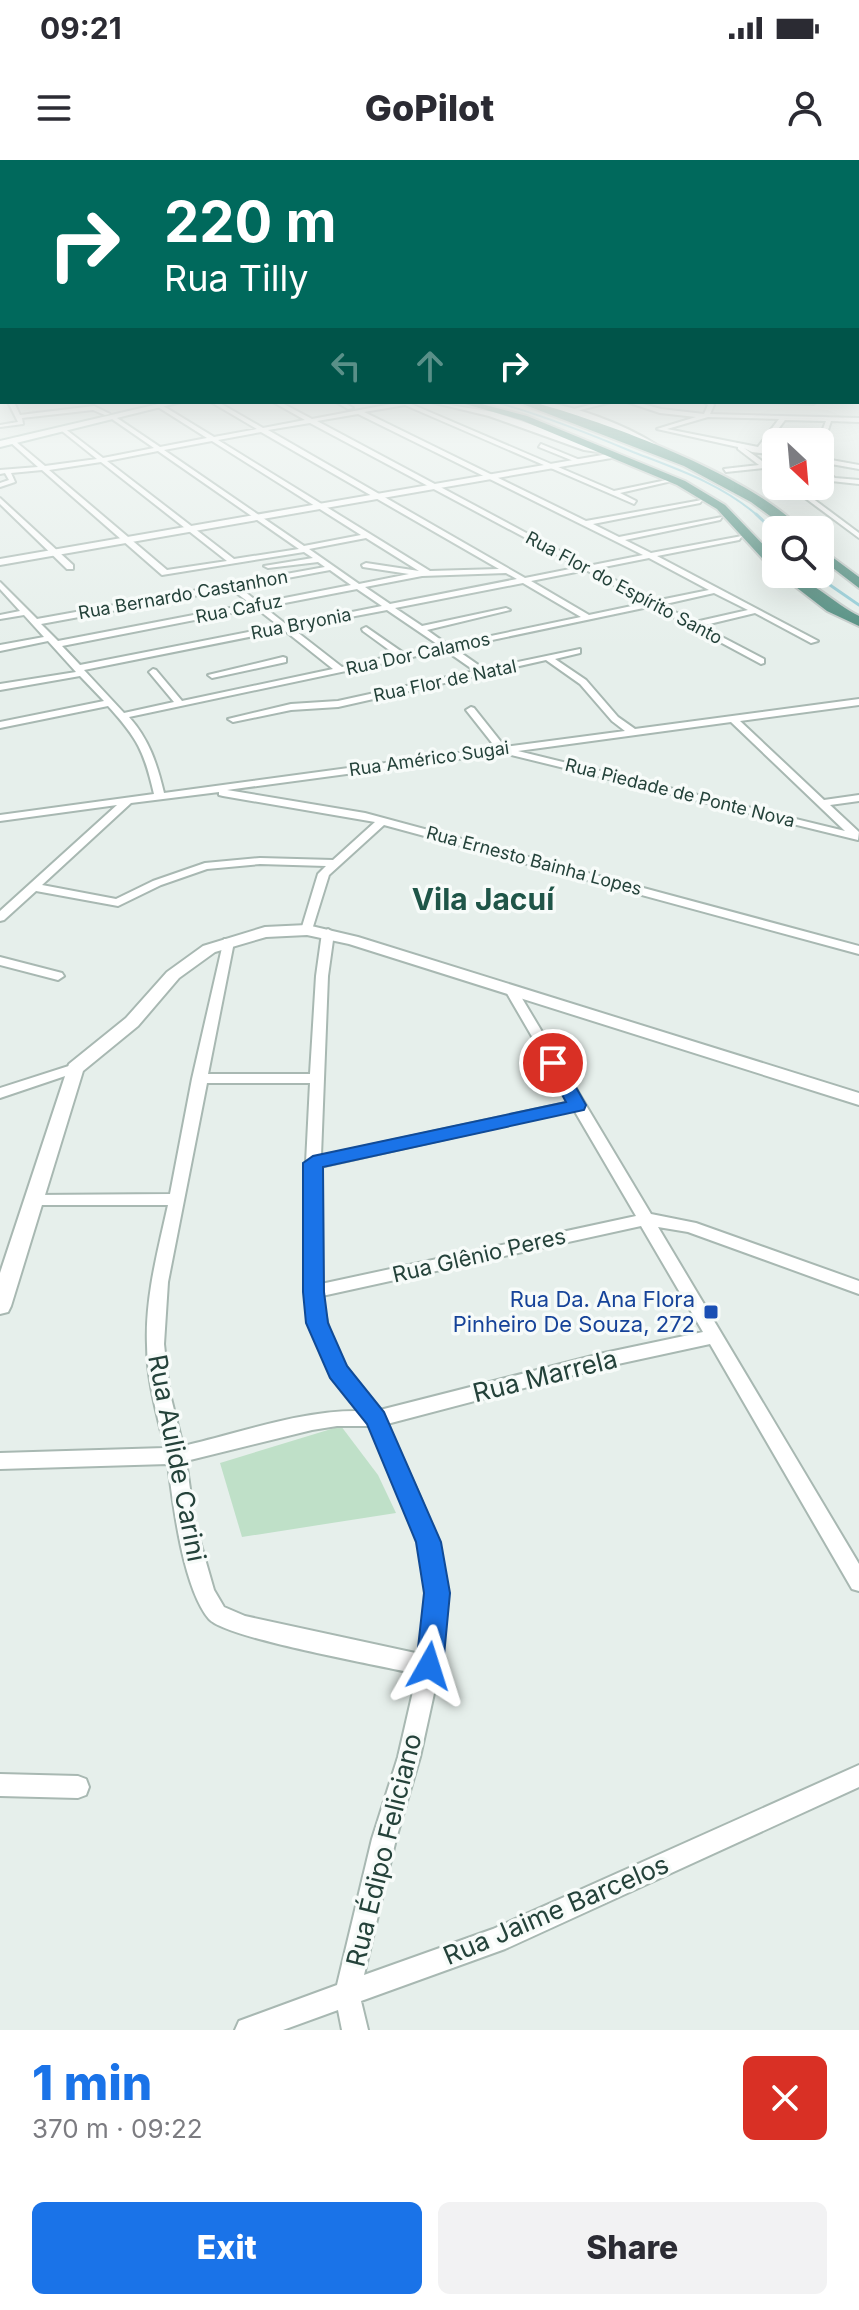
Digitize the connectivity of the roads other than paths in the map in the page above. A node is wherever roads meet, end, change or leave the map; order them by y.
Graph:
1 (5, 473) edge
2 (48, 473) edge
3 (121, 473) edge
4 (193, 473) edge
5 (267, 473) edge
6 (339, 473) edge
7 (411, 473) edge
8 (485, 473) edge
9 (507, 473) edge
10 (566, 473) edge
11 (660, 473) edge
12 (707, 473) edge
13 (491, 476) junction
14 (674, 479) junction
15 (834, 479) edge
16 (859, 482) edge
17 (0, 485) edge
18 (435, 486) junction
19 (613, 493) junction
20 (378, 496) junction
21 (0, 500) edge
22 (811, 500) edge
23 (700, 501) dead end
24 (634, 502) dead end
25 (320, 507) junction
26 (776, 516) edge
27 (259, 517) junction
28 (720, 518) dead end
29 (586, 523) junction
30 (192, 529) junction
31 (367, 536) junction
32 (859, 536) edge
33 (739, 538) dead end
34 (618, 539) junction
35 (126, 540) junction
36 (324, 544) junction
37 (304, 549) junction
38 (762, 550) edge
39 (55, 552) junction
40 (337, 553) dead end
41 (651, 556) junction
42 (319, 560) junction
43 (0, 562) edge
44 (233, 562) junction
45 (834, 563) edge
46 (366, 565) dead end
47 (268, 566) dead end
48 (70, 567) dead end
49 (331, 568) junction
50 (587, 568) junction
51 (508, 571) junction
52 (424, 573) junction
53 (524, 580) junction
54 (0, 584) edge
55 (859, 584) edge
56 (233, 586) junction
57 (359, 587) junction
58 (805, 588) edge
59 (714, 591) junction
60 (652, 603) junction
61 (259, 606) junction
62 (389, 607) junction
63 (506, 610) dead end
64 (754, 611) junction
65 (26, 612) junction
66 (478, 616) junction
67 (0, 617) edge
68 (589, 618) junction
69 (36, 622) junction
70 (489, 622) dead end
71 (859, 622) edge
72 (694, 625) junction
73 (286, 627) junction
74 (499, 628) dead end
75 (366, 629) dead end
76 (421, 629) junction
77 (509, 635) junction
78 (54, 641) junction
79 (814, 641) dead end
80 (0, 648) edge
81 (449, 648) junction
82 (577, 651) dead end
83 (404, 657) junction
84 (548, 658) junction
85 (283, 660) dead end
86 (761, 661) dead end
87 (259, 665) junction
88 (81, 670) junction
89 (340, 670) junction
90 (153, 672) dead end
91 (484, 673) junction
92 (212, 675) dead end
93 (282, 682) junction
94 (0, 687) edge
95 (859, 702) edge
96 (110, 703) junction
97 (180, 704) junction
98 (312, 705) junction
99 (471, 710) dead end
100 (122, 716) junction
101 (732, 718) junction
102 (233, 719) dead end
103 (0, 725) edge
104 (631, 731) junction
105 (502, 750) junction
106 (206, 790) junction
107 (160, 796) junction
108 (859, 798) edge
109 (129, 800) junction
110 (822, 803) junction
111 (0, 818) edge
112 (382, 821) junction
113 (859, 837) edge
114 (333, 863) junction
115 (35, 887) junction
116 (0, 917) edge
117 (307, 930) junction
118 (328, 933) junction
119 (228, 942) junction
120 (859, 950) edge
121 (0, 961) edge
122 (58, 976) dead end
123 (511, 990) junction
124 (75, 1068) junction
125 (318, 1078) junction
126 (199, 1079) junction
127 (0, 1093) edge
128 (859, 1099) edge
129 (577, 1105) junction
130 (313, 1163) junction
131 (176, 1199) junction
132 (34, 1200) junction
133 (646, 1219) junction
134 (7, 1259) edge
135 (859, 1288) edge
136 (313, 1292) junction
137 (0, 1306) edge
138 (714, 1336) junction
139 (376, 1419) junction
140 (176, 1456) junction
141 (0, 1461) edge
142 (859, 1582) edge
143 (429, 1666) junction
144 (859, 1776) edge
145 (0, 1785) edge
146 (78, 1787) dead end
147 (347, 1995) junction
148 (248, 2030) edge
149 (355, 2030) edge

1 - 17 street
2 - 35 street
3 - 30 street
4 - 27 street
5 - 25 street
6 - 20 street
7 - 18 street, Rua Flor do Espírito Santo
8 - 13 street
9 - 13 street
10 - 19 street
11 - 14 highway
12 - 26 highway
13 - 18 street
13 - 29 street
14 - 19 street
14 - 38 highway
15 - 16 street
18 - 20 street
18 - 50 street, Rua Flor do Espírito Santo
19 - 24 street
20 - 25 street
20 - 51 street
21 - 39 street
22 - 32 street
23 - 29 street
25 - 27 street
25 - 31 street
27 - 30 street
27 - 37 street
28 - 34 street
29 - 34 street
30 - 35 street
30 - 44 street
31 - 36 street
31 - 52 street
33 - 41 street, Rua Bryonia
34 - 41 street
35 - 39 street
35 - 44 street
36 - 37 street
36 - 40 street
37 - 42 street
37 - 44 street
39 - 43 street
39 - 48 street
41 - 50 street, Rua Bryonia
41 - 59 street
42 - 47 street
42 - 49 street
45 - 55 highway
46 - 52 street
49 - 56 street, Rua Bernardo Castanhon
49 - 57 street
50 - 53 street, Rua Bryonia
50 - 60 street, Rua Flor do Espírito Santo
51 - 52 street
51 - 53 street
52 - 57 street, Rua Cafuz
53 - 62 street, Rua Bryonia
53 - 68 street
54 - 65 street
56 - 61 street
56 - 69 street, Rua Bernardo Castanhon
57 - 61 street, Rua Cafuz
57 - 62 street
58 - 71 highway
59 - 60 street, Rua Dor Calamos
59 - 64 street
60 - 68 street, Rua Dor Calamos
60 - 72 street, Rua Flor do Espírito Santo
61 - 73 street
61 - 78 street, Rua Cafuz
62 - 73 street, Rua Bryonia
62 - 76 street
63 - 66 street
64 - 72 street
64 - 79 street
65 - 67 street
65 - 69 street
66 - 70 street
66 - 76 street
68 - 77 street, Rua Dor Calamos
69 - 78 street
72 - 86 street, Rua Flor do Espírito Santo
73 - 88 street, Rua Bryonia
73 - 89 street
74 - 77 street
75 - 83 street
76 - 81 street
77 - 81 street, Rua Dor Calamos
78 - 80 street, Rua Cafuz
78 - 88 street
81 - 83 street, Rua Dor Calamos
81 - 91 street
82 - 84 street, Rua Flor de Natal
83 - 89 street, Rua Dor Calamos
84 - 91 street, Rua Flor de Natal
84 - 104 street
85 - 87 street
87 - 92 street
87 - 93 street
88 - 94 street, Rua Bryonia
88 - 96 street
89 - 93 street, Rua Dor Calamos
90 - 97 street
91 - 98 street, Rua Flor de Natal
93 - 97 street, Rua Dor Calamos
93 - 98 street
95 - 101 street, Rua Américo Sugai
96 - 100 street
96 - 103 street
97 - 100 street, Rua Dor Calamos
98 - 102 street, Rua Flor de Natal
99 - 105 street
100 - 107 street
101 - 104 street, Rua Américo Sugai
101 - 110 street
104 - 105 street, Rua Américo Sugai
105 - 106 street, Rua Américo Sugai
105 - 113 street, Rua Piedade de Ponte Nova
106 - 107 street, Rua Américo Sugai
106 - 112 street, Rua Ernesto Bainha Lopes
107 - 109 street, Rua Américo Sugai
108 - 110 street
109 - 111 street, Rua Américo Sugai
109 - 115 street
110 - 113 street
112 - 114 street
112 - 120 street, Rua Ernesto Bainha Lopes
114 - 115 street
114 - 117 street
115 - 116 street
117 - 118 street
117 - 119 street
118 - 123 street
118 - 125 street, Rua Édipo Feliciano
119 - 124 street
119 - 126 street, Rua Aulide Carini
121 - 122 street
123 - 128 street
123 - 129 street
124 - 127 street
124 - 132 street
125 - 126 street
125 - 130 street, Rua Édipo Feliciano
126 - 131 street, Rua Aulide Carini
129 - 130 street
129 - 133 street
130 - 136 street, Rua Édipo Feliciano
131 - 132 street
131 - 140 street, Rua Aulide Carini
132 - 134 street
133 - 135 street
133 - 136 street, Rua Glênio Peres
133 - 138 street
134 - 137 street
136 - 139 street, Rua Édipo Feliciano
138 - 139 street, Rua Marrela
138 - 142 street
139 - 140 street, Rua Marrela
139 - 143 street, Rua Édipo Feliciano
140 - 141 street, Rua Marrela
140 - 143 street, Rua Aulide Carini
143 - 147 street, Rua Édipo Feliciano
144 - 147 street, Rua Jaime Barcelos
145 - 146 street
147 - 148 street, Rua Jaime Barcelos
147 - 149 street, Rua Édipo Feliciano

